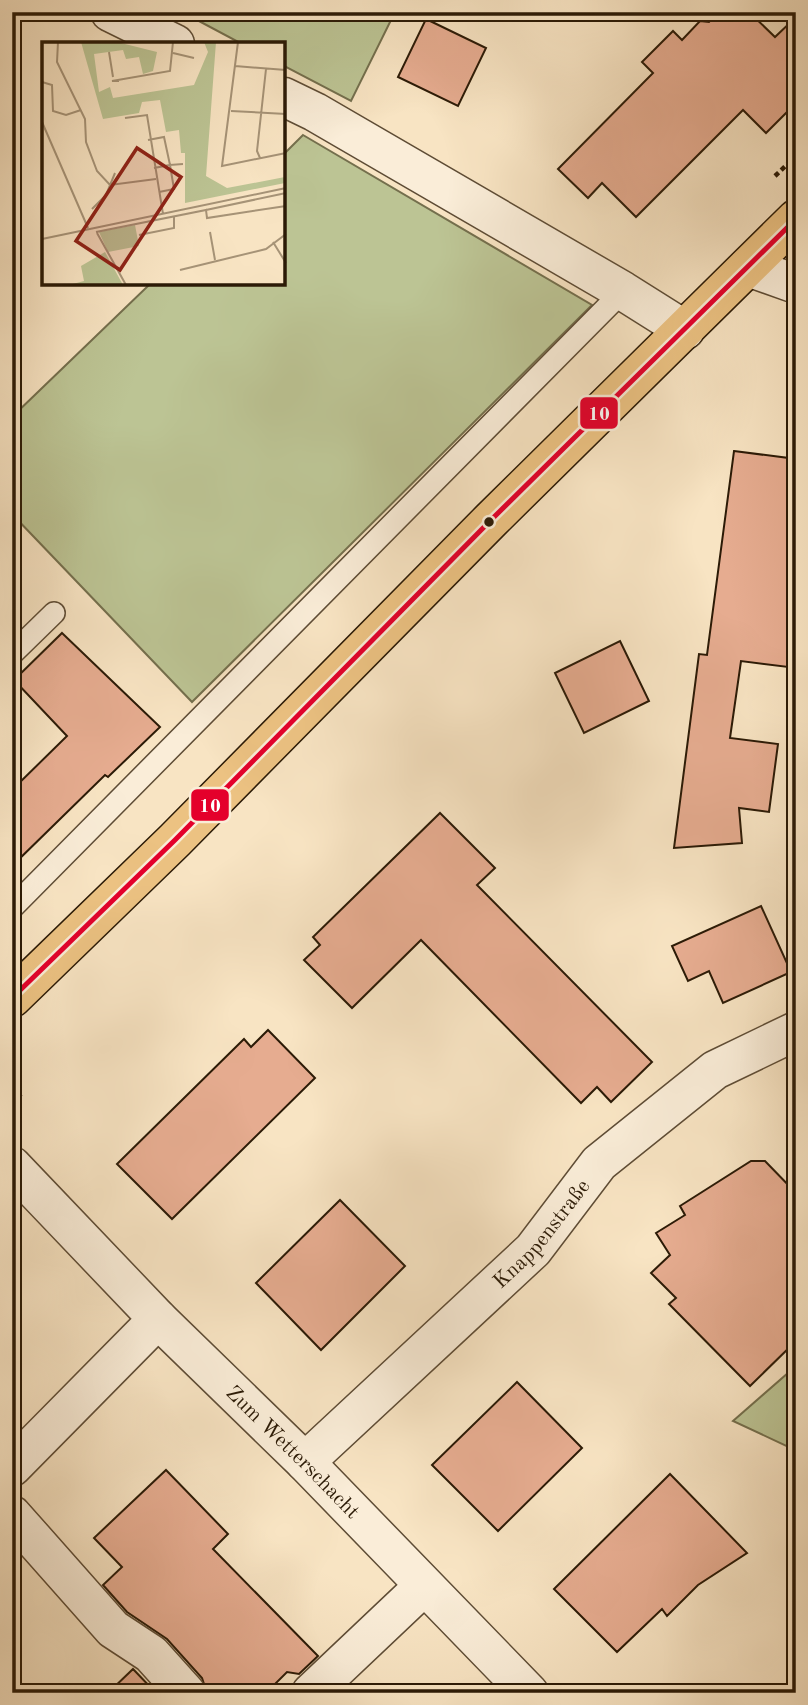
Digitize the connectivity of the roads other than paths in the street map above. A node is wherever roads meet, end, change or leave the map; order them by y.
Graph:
1 (110, 12) edge
2 (171, 42) edge
3 (285, 97) edge
4 (796, 219) edge
5 (748, 267) junction
6 (796, 284) edge
7 (623, 291) junction
8 (685, 330) junction
9 (54, 613) dead end
10 (12, 654) edge
11 (12, 908) edge
12 (12, 998) edge
13 (796, 1031) edge
14 (12, 1166) edge
15 (158, 1320) junction
16 (305, 1462) junction
17 (12, 1467) edge
18 (12, 1515) edge
19 (424, 1586) junction
20 (186, 1693) edge
21 (311, 1693) edge
22 (529, 1693) edge

1 - 2 street
3 - 7 street
4 - 5 main road
5 - 6 street
5 - 8 main road
7 - 8 street
7 - 11 lane
8 - 12 main road
9 - 10 lane
13 - 16 street, Knappenstraße
14 - 15 street, Zum Wetterschacht
15 - 16 street, Zum Wetterschacht
15 - 17 street
16 - 19 street, Zum Wetterschacht
18 - 20 street
19 - 21 street
19 - 22 street, Zum Wetterschacht

